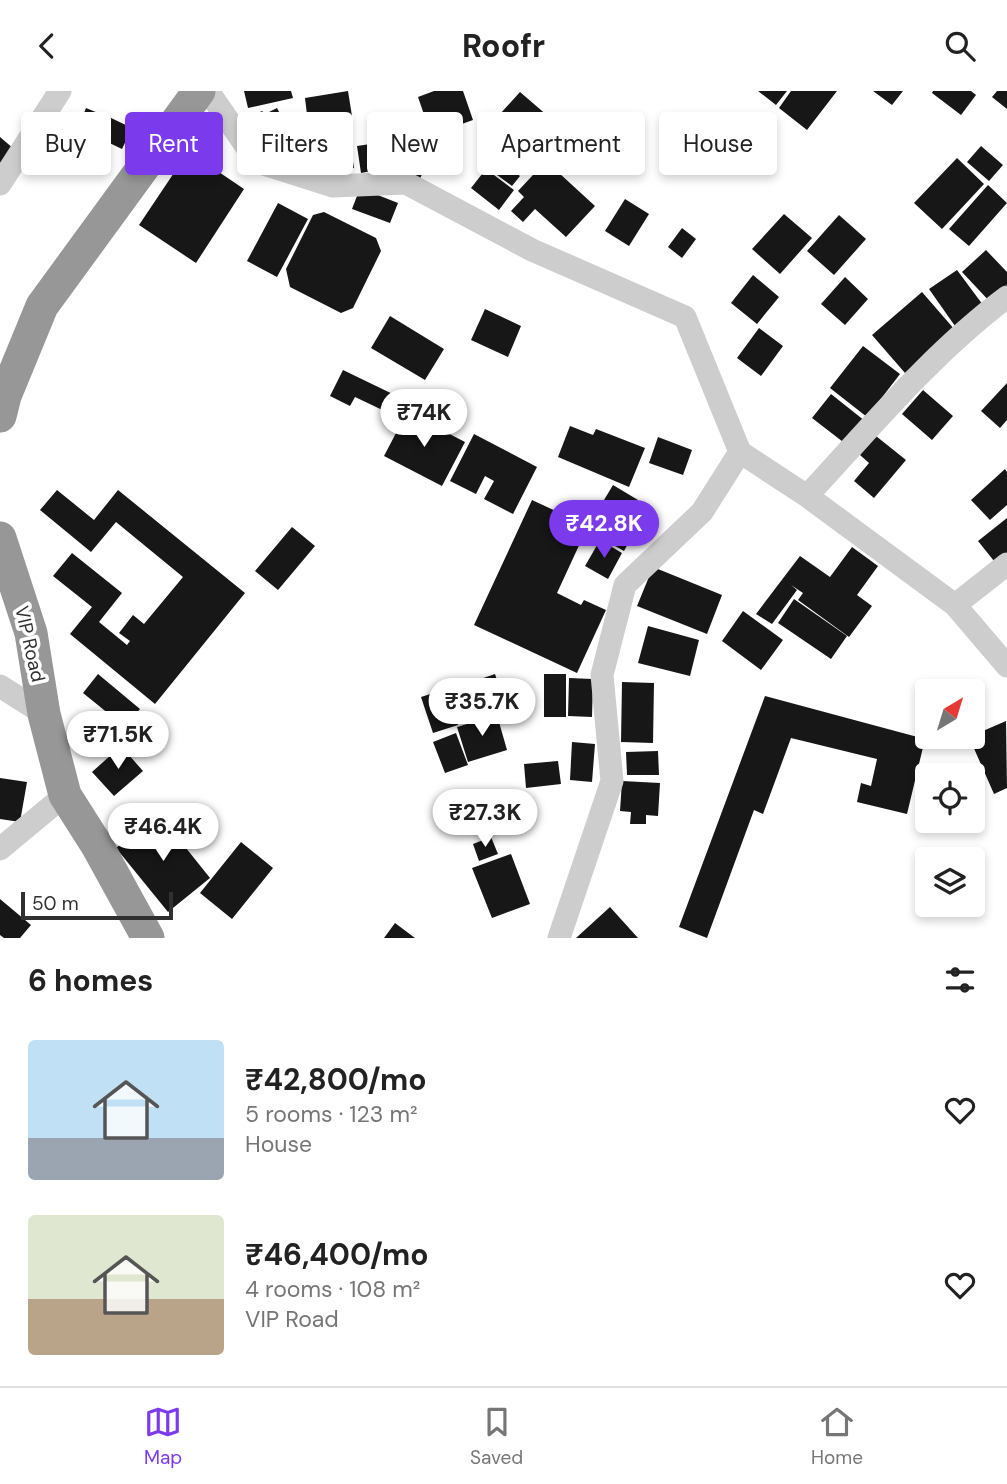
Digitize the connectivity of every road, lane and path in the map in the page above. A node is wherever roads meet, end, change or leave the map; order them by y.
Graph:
1 (60, 91) edge
2 (199, 91) edge
3 (208, 91) edge
4 (0, 184) edge
5 (1007, 297) edge
6 (0, 415) edge
7 (740, 452) junction
8 (807, 496) junction
9 (0, 538) edge
10 (1007, 564) edge
11 (955, 605) junction
12 (1007, 666) edge
13 (0, 686) edge
14 (44, 714) junction
15 (65, 795) junction
16 (0, 849) edge
17 (148, 938) edge
18 (559, 938) edge

1 - 4 street
2 - 6 highway
3 - 7 street
5 - 8 street
7 - 8 street
7 - 18 street
8 - 11 street
9 - 14 highway, VIP Road
10 - 11 street
11 - 12 street
13 - 14 street
14 - 15 highway, VIP Road
15 - 16 street
15 - 17 highway, VIP Road

